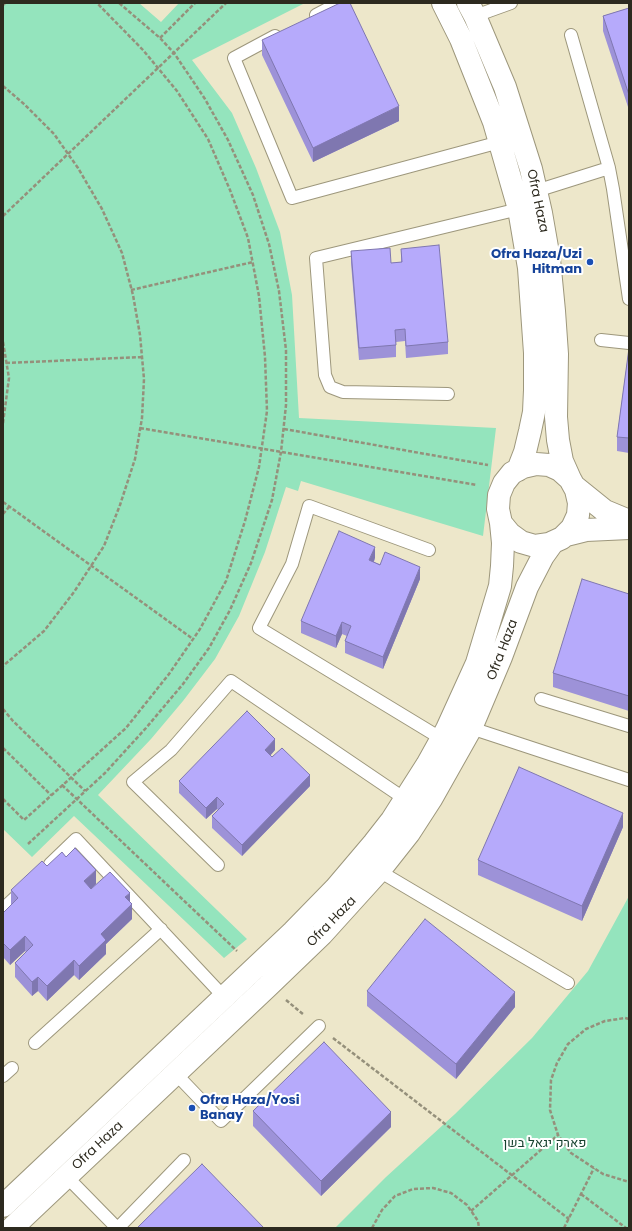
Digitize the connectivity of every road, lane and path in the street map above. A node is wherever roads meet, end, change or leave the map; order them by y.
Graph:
1 (5, 3) edge
2 (97, 3) edge
3 (120, 3) edge
4 (196, 3) edge
5 (226, 3) edge
6 (339, 3) edge
7 (443, 3) edge
8 (511, 3) edge
9 (3, 5) edge
10 (472, 10) edge
11 (304, 21) edge
12 (283, 32) edge
13 (571, 36) dead end
14 (160, 38) junction
15 (174, 53) junction
16 (158, 68) junction
17 (3, 86) edge
18 (500, 142) junction
19 (68, 154) junction
20 (610, 168) junction
21 (536, 191) junction
22 (519, 209) junction
23 (3, 216) edge
24 (252, 262) junction
25 (131, 290) junction
26 (629, 299) edge
27 (601, 340) dead end
28 (3, 342) edge
29 (629, 343) edge
30 (142, 357) junction
31 (6, 363) junction
32 (448, 394) dead end
33 (3, 423) edge
34 (140, 428) junction
35 (284, 430) junction
36 (262, 449) junction
37 (281, 452) junction
38 (518, 470) junction
39 (572, 482) junction
40 (501, 490) junction
41 (3, 502) edge
42 (9, 506) junction
43 (3, 514) edge
44 (629, 521) edge
45 (501, 523) junction
46 (629, 528) edge
47 (559, 538) junction
48 (428, 550) dead end
49 (91, 566) junction
50 (193, 640) junction
51 (3, 666) edge
52 (541, 699) dead end
53 (3, 710) edge
54 (629, 726) edge
55 (471, 728) junction
56 (442, 739) junction
57 (3, 748) edge
58 (71, 777) junction
59 (629, 780) edge
60 (62, 785) junction
61 (85, 791) junction
62 (52, 794) junction
63 (77, 799) junction
64 (405, 799) junction
65 (3, 800) edge
66 (28, 844) dead end
67 (218, 865) dead end
68 (379, 871) junction
69 (42, 872) edge
70 (31, 882) edge
71 (3, 909) edge
72 (160, 929) junction
73 (255, 968) junction
74 (568, 983) dead end
75 (268, 986) junction
76 (224, 997) junction
77 (629, 1019) edge
78 (318, 1026) junction
79 (36, 1043) dead end
80 (175, 1073) junction
81 (558, 1135) junction
82 (184, 1160) dead end
83 (594, 1168) junction
84 (512, 1175) junction
85 (66, 1176) junction
86 (629, 1182) edge
87 (581, 1194) junction
88 (3, 1206) edge
89 (471, 1211) junction
90 (569, 1219) junction
91 (12, 1228) edge
92 (118, 1228) edge
93 (372, 1228) edge
94 (479, 1228) edge
95 (564, 1228) edge
96 (626, 1228) edge

1 - 9 path
2 - 16 path
3 - 14 path
4 - 14 path
5 - 15 path
6 - 11 lane
7 - 18 street, Ofra Haza
8 - 10 lane
10 - 21 street, Ofra Haza
12 - 18 lane
13 - 20 lane
14 - 15 path
15 - 16 path
15 - 35 path
16 - 19 path
16 - 24 path
17 - 19 path
18 - 22 street, Ofra Haza
19 - 23 path
19 - 25 path
20 - 21 lane
20 - 26 lane
21 - 39 street, Ofra Haza
22 - 32 lane
22 - 38 street, Ofra Haza
24 - 25 path
24 - 36 path
25 - 30 path
27 - 29 lane
28 - 31 path
30 - 31 path
30 - 34 path
31 - 33 path
34 - 36 path
34 - 49 path
35 - 37 path
35 - 38 path
36 - 37 path
36 - 50 path
37 - 40 path
37 - 61 path
38 - 39 street
38 - 40 street
39 - 44 street
39 - 47 street
40 - 45 street
41 - 42 path
42 - 43 path
42 - 49 path
45 - 47 street
45 - 56 street, Ofra Haza
46 - 47 street
47 - 55 street, Ofra Haza
48 - 56 lane
49 - 50 path
49 - 51 path
50 - 58 path
52 - 54 lane
53 - 58 path
55 - 59 lane
55 - 68 street, Ofra Haza
56 - 64 street, Ofra Haza
57 - 62 path
58 - 60 path
58 - 61 path
60 - 62 path
60 - 63 path
61 - 63 path
62 - 65 path
63 - 66 path
63 - 73 path
64 - 67 lane
64 - 73 street, Ofra Haza
68 - 74 lane
68 - 75 street, Ofra Haza
69 - 72 lane
70 - 71 lane
72 - 76 lane
72 - 79 lane
73 - 76 street, Ofra Haza
75 - 78 path
75 - 80 street, Ofra Haza
76 - 88 street, Ofra Haza
77 - 81 path
78 - 80 lane
78 - 84 path
80 - 85 street, Ofra Haza
81 - 83 path
81 - 84 path
82 - 92 lane
83 - 86 path
83 - 87 path
84 - 89 path
84 - 90 path
85 - 91 street, Ofra Haza
85 - 92 lane
87 - 90 path
87 - 96 path
89 - 93 path
89 - 94 path
90 - 95 path

